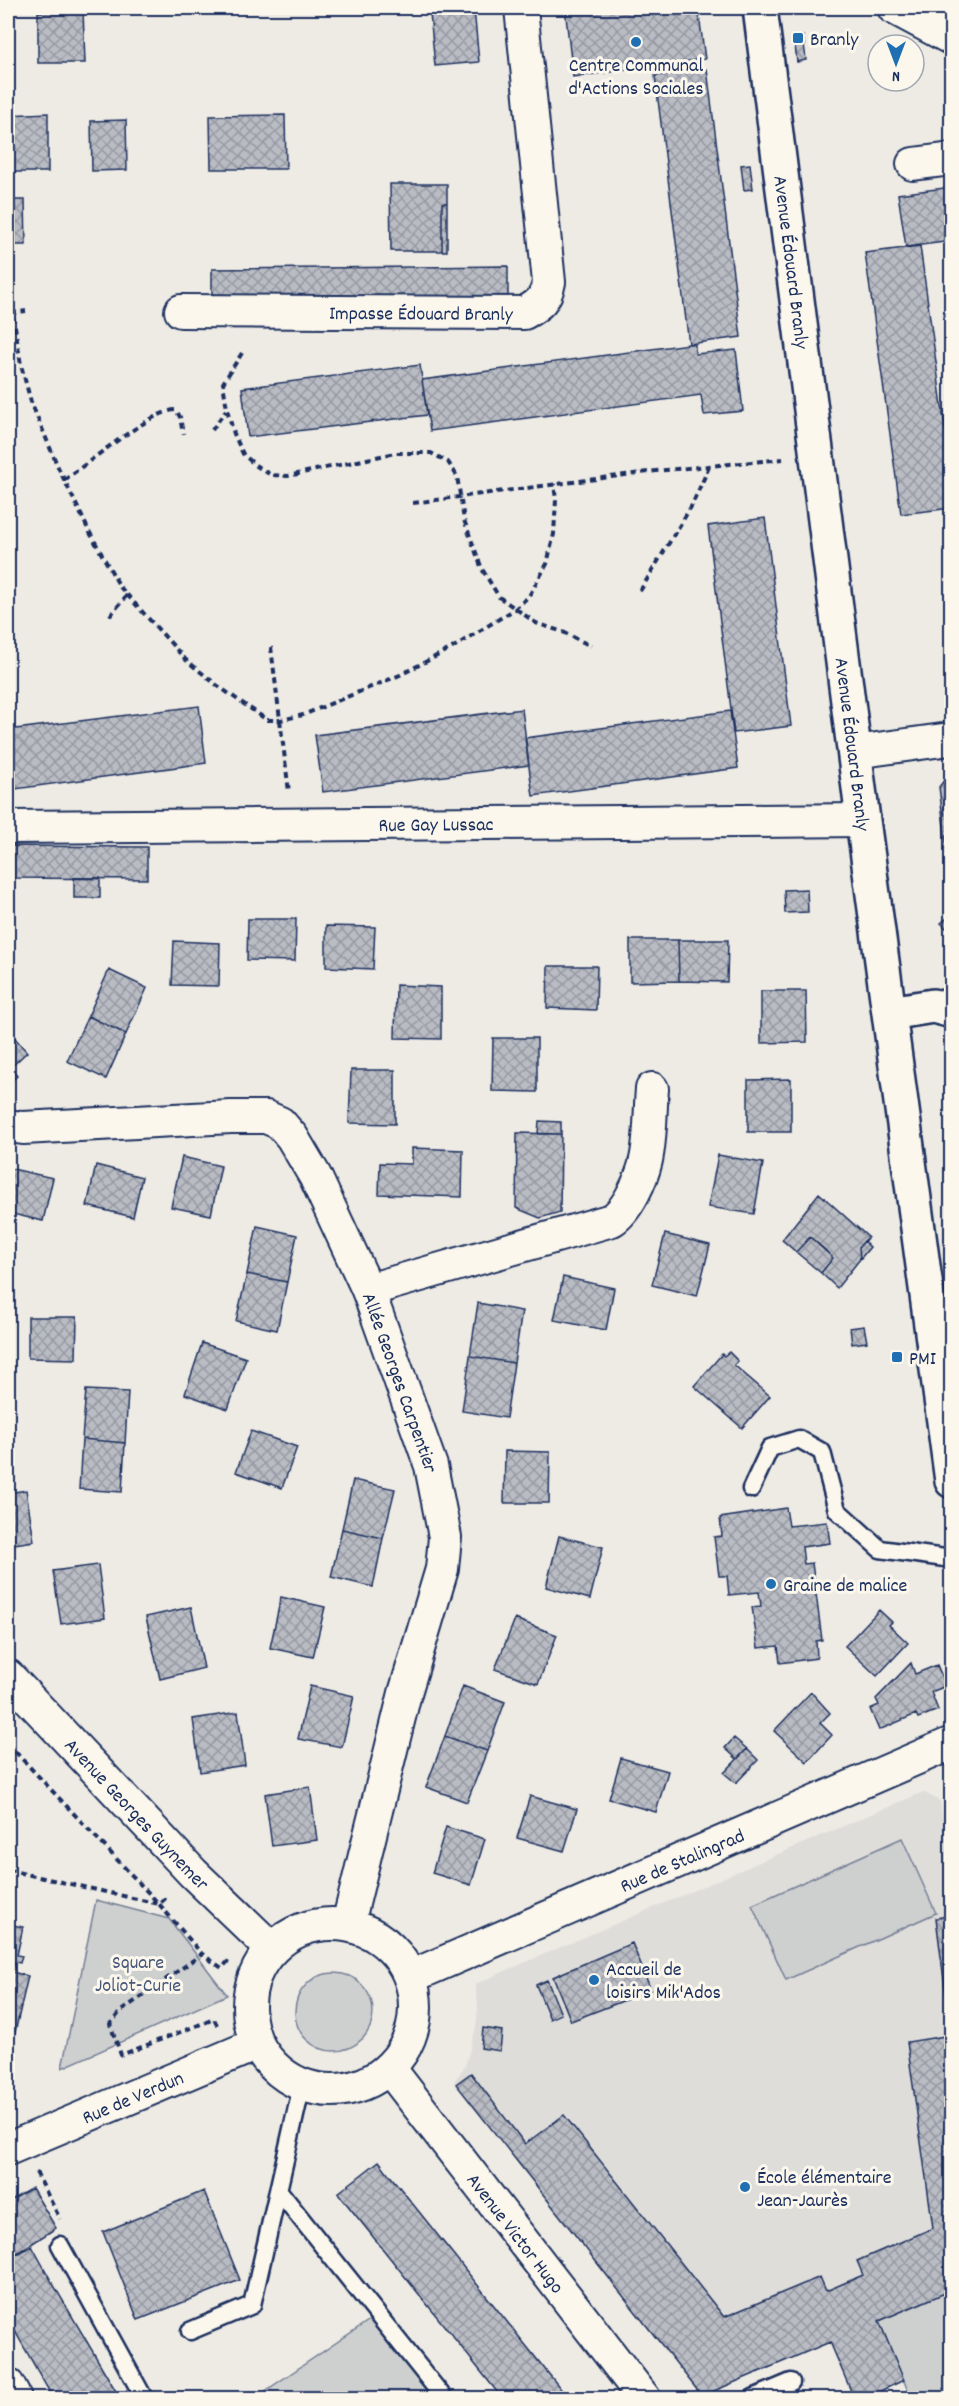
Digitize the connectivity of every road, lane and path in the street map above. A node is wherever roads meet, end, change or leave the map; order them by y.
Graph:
1 (521, 8) edge
2 (760, 8) edge
3 (894, 8) edge
4 (951, 39) edge
5 (951, 159) edge
6 (913, 164) dead end
7 (8, 306) edge
8 (26, 311) dead end
9 (180, 311) dead end
10 (11, 313) junction
11 (243, 353) dead end
12 (226, 409) junction
13 (212, 429) dead end
14 (183, 434) dead end
15 (817, 455) junction
16 (710, 466) junction
17 (64, 480) junction
18 (554, 484) junction
19 (460, 496) junction
20 (413, 503) dead end
21 (640, 591) dead end
22 (127, 595) junction
23 (515, 609) junction
24 (110, 616) dead end
25 (591, 646) dead end
26 (271, 647) dead end
27 (281, 720) junction
28 (951, 737) edge
29 (855, 752) junction
30 (863, 820) junction
31 (292, 825) junction
32 (8, 827) edge
33 (951, 1011) edge
34 (890, 1013) junction
35 (652, 1089) dead end
36 (8, 1126) edge
37 (368, 1290) junction
38 (951, 1481) edge
39 (751, 1489) dead end
40 (951, 1559) edge
41 (8, 1676) edge
42 (951, 1743) edge
43 (8, 1744) edge
44 (8, 1869) edge
45 (193, 1873) junction
46 (159, 1904) junction
47 (348, 1924) junction
48 (263, 1940) junction
49 (202, 1954) junction
50 (410, 1977) junction
51 (245, 2049) junction
52 (389, 2068) junction
53 (302, 2085) junction
54 (14, 2146) edge
55 (279, 2191) junction
56 (63, 2250) joint
57 (190, 2331) dead end
58 (791, 2382) dead end
59 (8, 2385) edge
60 (15, 2398) edge
61 (144, 2398) edge
62 (444, 2398) edge
63 (644, 2398) edge
64 (753, 2398) edge

1 - 9 street, Impasse Édouard Branly
2 - 15 street, Avenue Édouard Branly
3 - 4 street
5 - 6 street
7 - 10 path
8 - 10 path
10 - 17 path
11 - 12 path
12 - 13 path
12 - 19 path
14 - 17 path
15 - 16 path
15 - 29 street, Avenue Édouard Branly
16 - 18 path
16 - 21 path
17 - 22 path
18 - 19 path
18 - 23 path
19 - 20 path
19 - 23 path
22 - 24 path
22 - 27 path
23 - 25 path
23 - 27 path
26 - 27 path
27 - 31 path
28 - 29 street
29 - 30 street, Avenue Édouard Branly
30 - 31 street, Rue Gay Lussac
30 - 34 street, Avenue Édouard Branly
31 - 32 street, Rue Gay Lussac
33 - 34 street
34 - 38 street, Avenue Édouard Branly
35 - 37 street
36 - 37 street, Allée Georges Carpentier
37 - 47 street, Allée Georges Carpentier
39 - 40 lane
41 - 45 street, Avenue Georges Guynemer
42 - 50 street, Rue de Stalingrad
43 - 46 path
44 - 46 path
45 - 46 path
45 - 48 street, Avenue Georges Guynemer
46 - 49 path
47 - 48 street
47 - 50 street
48 - 49 path
48 - 51 street
49 - 51 path
50 - 52 street
51 - 53 street
51 - 54 street, Rue de Verdun
52 - 53 street
52 - 63 street, Avenue Victor Hugo
53 - 55 lane
54 - 56 path
55 - 57 lane
55 - 62 lane
56 - 61 lane
58 - 64 lane
59 - 60 street

